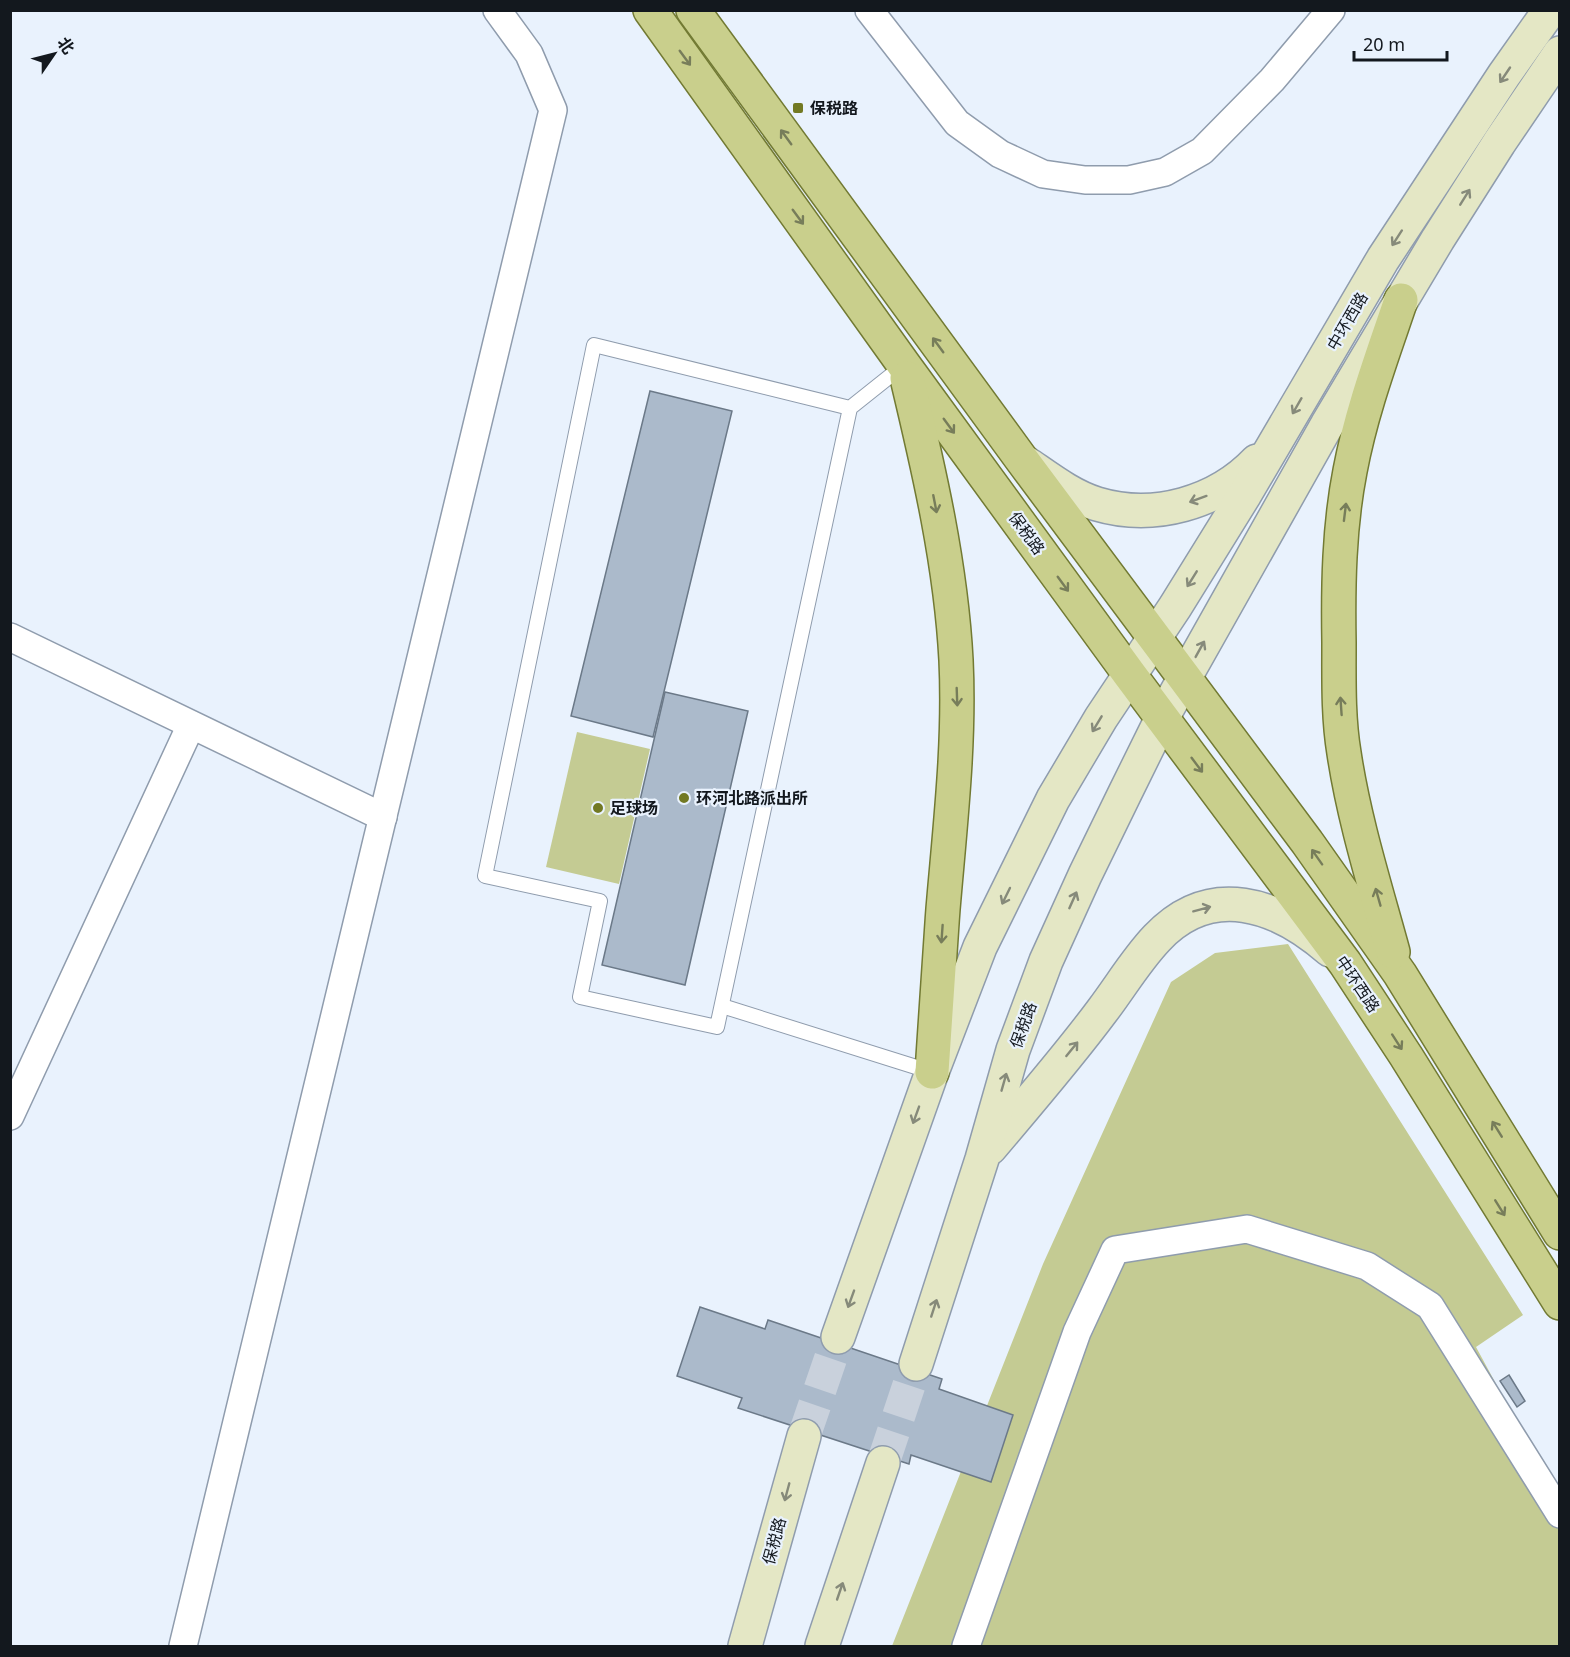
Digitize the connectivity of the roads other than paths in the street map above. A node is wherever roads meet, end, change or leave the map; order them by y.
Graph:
1 (497, 10) edge
2 (650, 10) edge
3 (693, 10) edge
4 (869, 10) edge
5 (1331, 10) edge
6 (1551, 10) edge
7 (1560, 53) edge
8 (1401, 300) junction
9 (904, 365) junction
10 (850, 408) junction
11 (1277, 440) junction
12 (1022, 460) junction
13 (10, 637) edge
14 (1154, 639) junction
15 (1130, 675) junction
16 (1184, 678) junction
17 (1162, 718) junction
18 (191, 725) junction
19 (383, 817) junction
20 (1345, 963) junction
21 (1400, 974) junction
22 (722, 1006) junction
23 (932, 1072) junction
24 (10, 1116) edge
25 (982, 1159) junction
26 (1560, 1233) edge
27 (1560, 1303) edge
28 (838, 1337) tunnel mouth
29 (916, 1364) tunnel mouth
30 (804, 1436) tunnel mouth
31 (883, 1463) tunnel mouth
32 (1560, 1514) edge
33 (183, 1647) edge
34 (745, 1647) edge
35 (822, 1647) edge
36 (966, 1647) edge

1 - 19 street
2 -> 9 main road, 保税路
12 -> 3 main road
4 - 5 street
6 -> 11 street, 中环西路
8 -> 7 street
16 -> 8 street
21 -> 8 main road
9 - 10 lane
9 -> 15 main road, 保税路
9 -> 23 main road
10 - 22 lane
10 - 22 lane
11 -> 12 street
11 -> 14 street, 中环西路
12 - 14 main road
13 - 18 street
14 - 15 street, 中环西路
14 - 16 main road
15 - 17 main road, 保税路
15 -> 23 street
16 - 17 street
21 -> 16 main road
17 -> 20 main road, 中环西路
25 -> 17 street, 保税路
18 - 19 street
18 - 24 street
19 - 33 street
25 -> 20 street
20 -> 27 main road, 中环西路
26 -> 21 main road
22 - 23 lane
23 -> 28 street
29 -> 25 street, 保税路
30 -> 34 street, 保税路
35 -> 31 street
32 - 36 street

